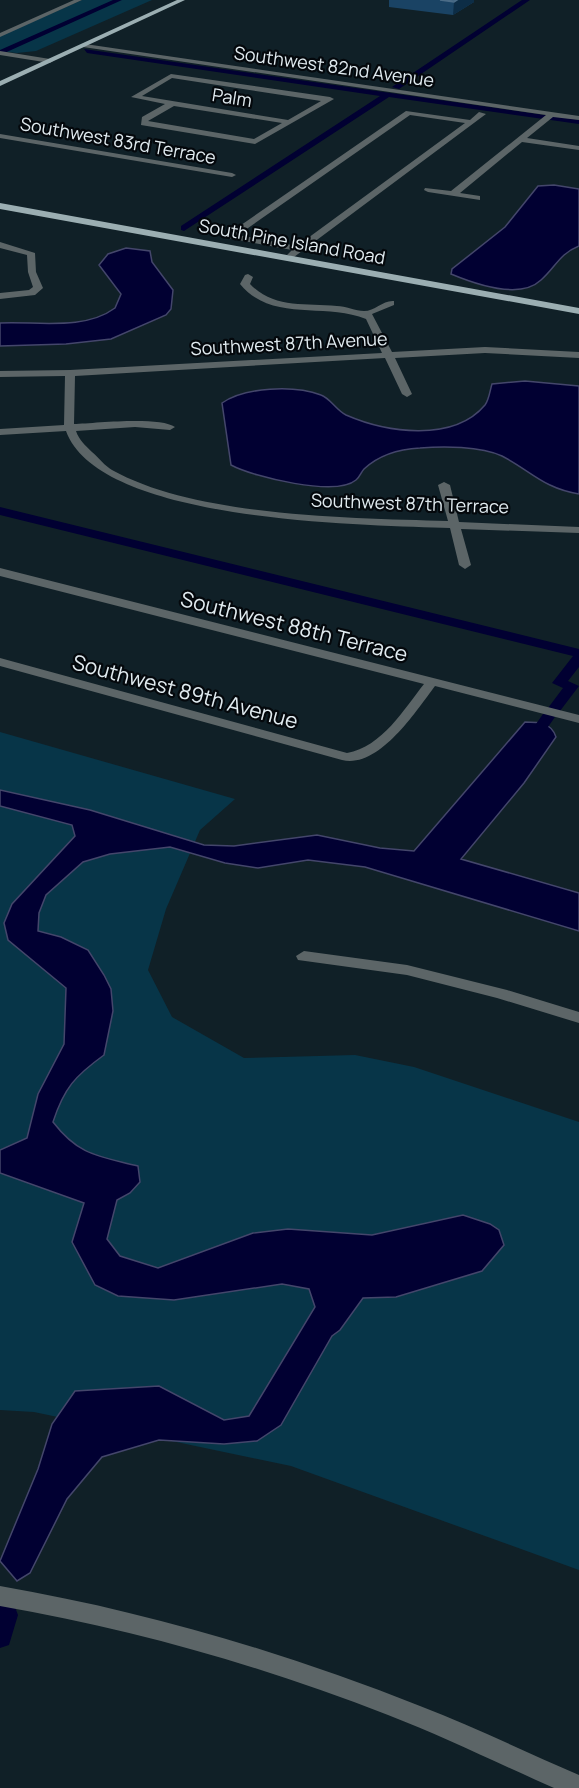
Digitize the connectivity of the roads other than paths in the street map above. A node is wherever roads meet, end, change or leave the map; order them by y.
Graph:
1 (79, 0) edge
2 (182, 0) edge
3 (85, 34) dead end
4 (0, 35) edge
5 (84, 46) junction
6 (0, 53) edge
7 (43, 54) dead end
8 (0, 58) edge
9 (33, 58) junction
10 (21, 61) junction
11 (50, 61) junction
12 (42, 65) junction
13 (0, 84) edge
14 (352, 86) junction
15 (327, 100) junction
16 (171, 104) junction
17 (482, 114) dead end
18 (549, 117) junction
19 (579, 118) edge
20 (288, 122) junction
21 (471, 122) junction
22 (0, 136) edge
23 (520, 139) junction
24 (579, 148) edge
25 (232, 175) dead end
26 (428, 190) dead end
27 (453, 194) junction
28 (477, 198) dead end
29 (0, 206) edge
30 (0, 215) edge
31 (0, 245) edge
32 (298, 249) junction
33 (287, 258) junction
34 (248, 277) dead end
35 (391, 280) junction
36 (0, 296) edge
37 (266, 302) junction
38 (391, 303) dead end
39 (256, 309) dead end
40 (579, 311) edge
41 (365, 314) junction
42 (579, 318) edge
43 (388, 355) junction
44 (579, 355) edge
45 (70, 374) junction
46 (0, 375) edge
47 (407, 394) dead end
48 (170, 427) dead end
49 (70, 428) junction
50 (0, 432) edge
51 (444, 485) dead end
52 (455, 525) junction
53 (579, 530) edge
54 (465, 565) dead end
55 (0, 572) edge
56 (0, 663) edge
57 (432, 682) junction
58 (579, 719) edge
59 (304, 956) dead end
60 (579, 1018) edge
61 (0, 1596) edge
62 (579, 1787) edge

1 - 4 street
2 - 5 main road
3 - 5 main road
5 - 11 main road
5 - 14 street, Southwest 82nd Avenue
6 - 10 street
7 - 9 main road
8 - 10 street
9 - 10 main road
9 - 11 street
10 - 12 street
11 - 12 main road
12 - 13 main road
14 - 15 street
14 - 18 street, Southwest 82nd Avenue
15 - 16 street, Palm
15 - 20 street
16 - 20 street, Palm
16 - 20 street
17 - 21 street
18 - 19 street, Southwest 82nd Avenue
18 - 23 street
21 - 32 street
21 - 32 street
22 - 25 street, Southwest 83rd Terrace
23 - 24 street
23 - 27 street
26 - 27 street
27 - 28 street
29 - 33 main road, South Pine Island Road
30 - 35 main road, South Pine Island Road
31 - 36 street
32 - 33 street
33 - 35 main road, South Pine Island Road
34 - 37 street
35 - 40 main road, South Pine Island Road
35 - 42 main road, South Pine Island Road
37 - 39 street
37 - 41 street
38 - 41 street
41 - 43 street
43 - 44 street, Southwest 87th Avenue
43 - 45 street, Southwest 87th Avenue
43 - 47 street
45 - 46 street, Southwest 87th Avenue
45 - 49 street, Southwest 87th Terrace
48 - 49 street
49 - 50 street
49 - 52 street, Southwest 87th Terrace
51 - 52 street
52 - 53 street, Southwest 87th Terrace
52 - 54 street
55 - 57 street, Southwest 88th Terrace
56 - 57 street, Southwest 89th Avenue
57 - 58 street, Southwest 88th Terrace
59 - 60 street
61 - 62 street

